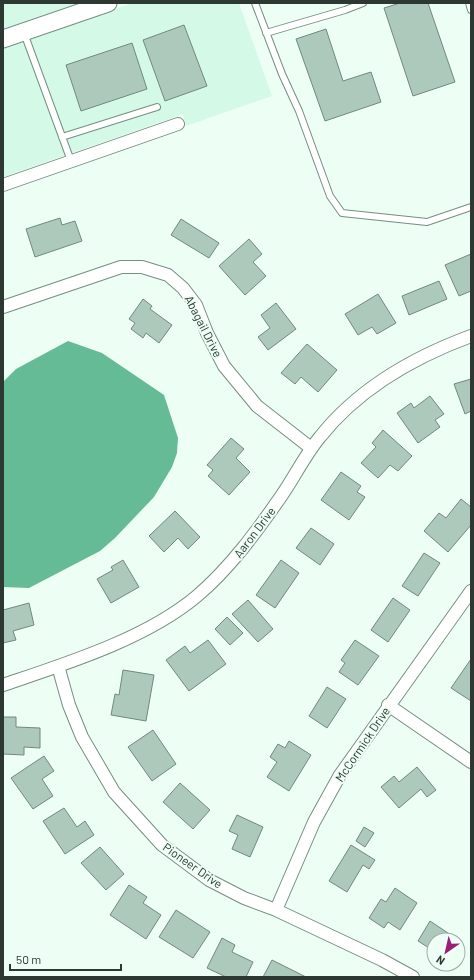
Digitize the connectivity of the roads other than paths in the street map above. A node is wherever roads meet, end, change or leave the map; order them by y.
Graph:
1 (255, 3) edge
2 (363, 3) edge
3 (469, 3) edge
4 (102, 4) edge
5 (471, 10) edge
6 (24, 32) junction
7 (266, 33) junction
8 (3, 39) edge
9 (157, 107) dead end
10 (178, 124) dead end
11 (62, 137) junction
12 (71, 161) junction
13 (3, 185) edge
14 (471, 207) edge
15 (3, 307) edge
16 (471, 336) edge
17 (312, 448) junction
18 (471, 591) edge
19 (58, 666) junction
20 (3, 685) edge
21 (388, 705) junction
22 (471, 762) edge
23 (276, 910) junction
24 (413, 977) edge

1 - 7 lane
2 - 7 lane
3 - 5 lane
4 - 6 main road
6 - 8 main road
6 - 11 lane
7 - 14 lane
9 - 11 lane
10 - 12 street
11 - 12 lane
12 - 13 street
15 - 17 street, Abagail Drive
16 - 17 street, Aaron Drive
17 - 19 street, Aaron Drive
18 - 21 street, McCormick Drive
19 - 20 street, Aaron Drive
19 - 23 street, Pioneer Drive
21 - 22 street
21 - 23 street, McCormick Drive
23 - 24 street, Pioneer Drive

